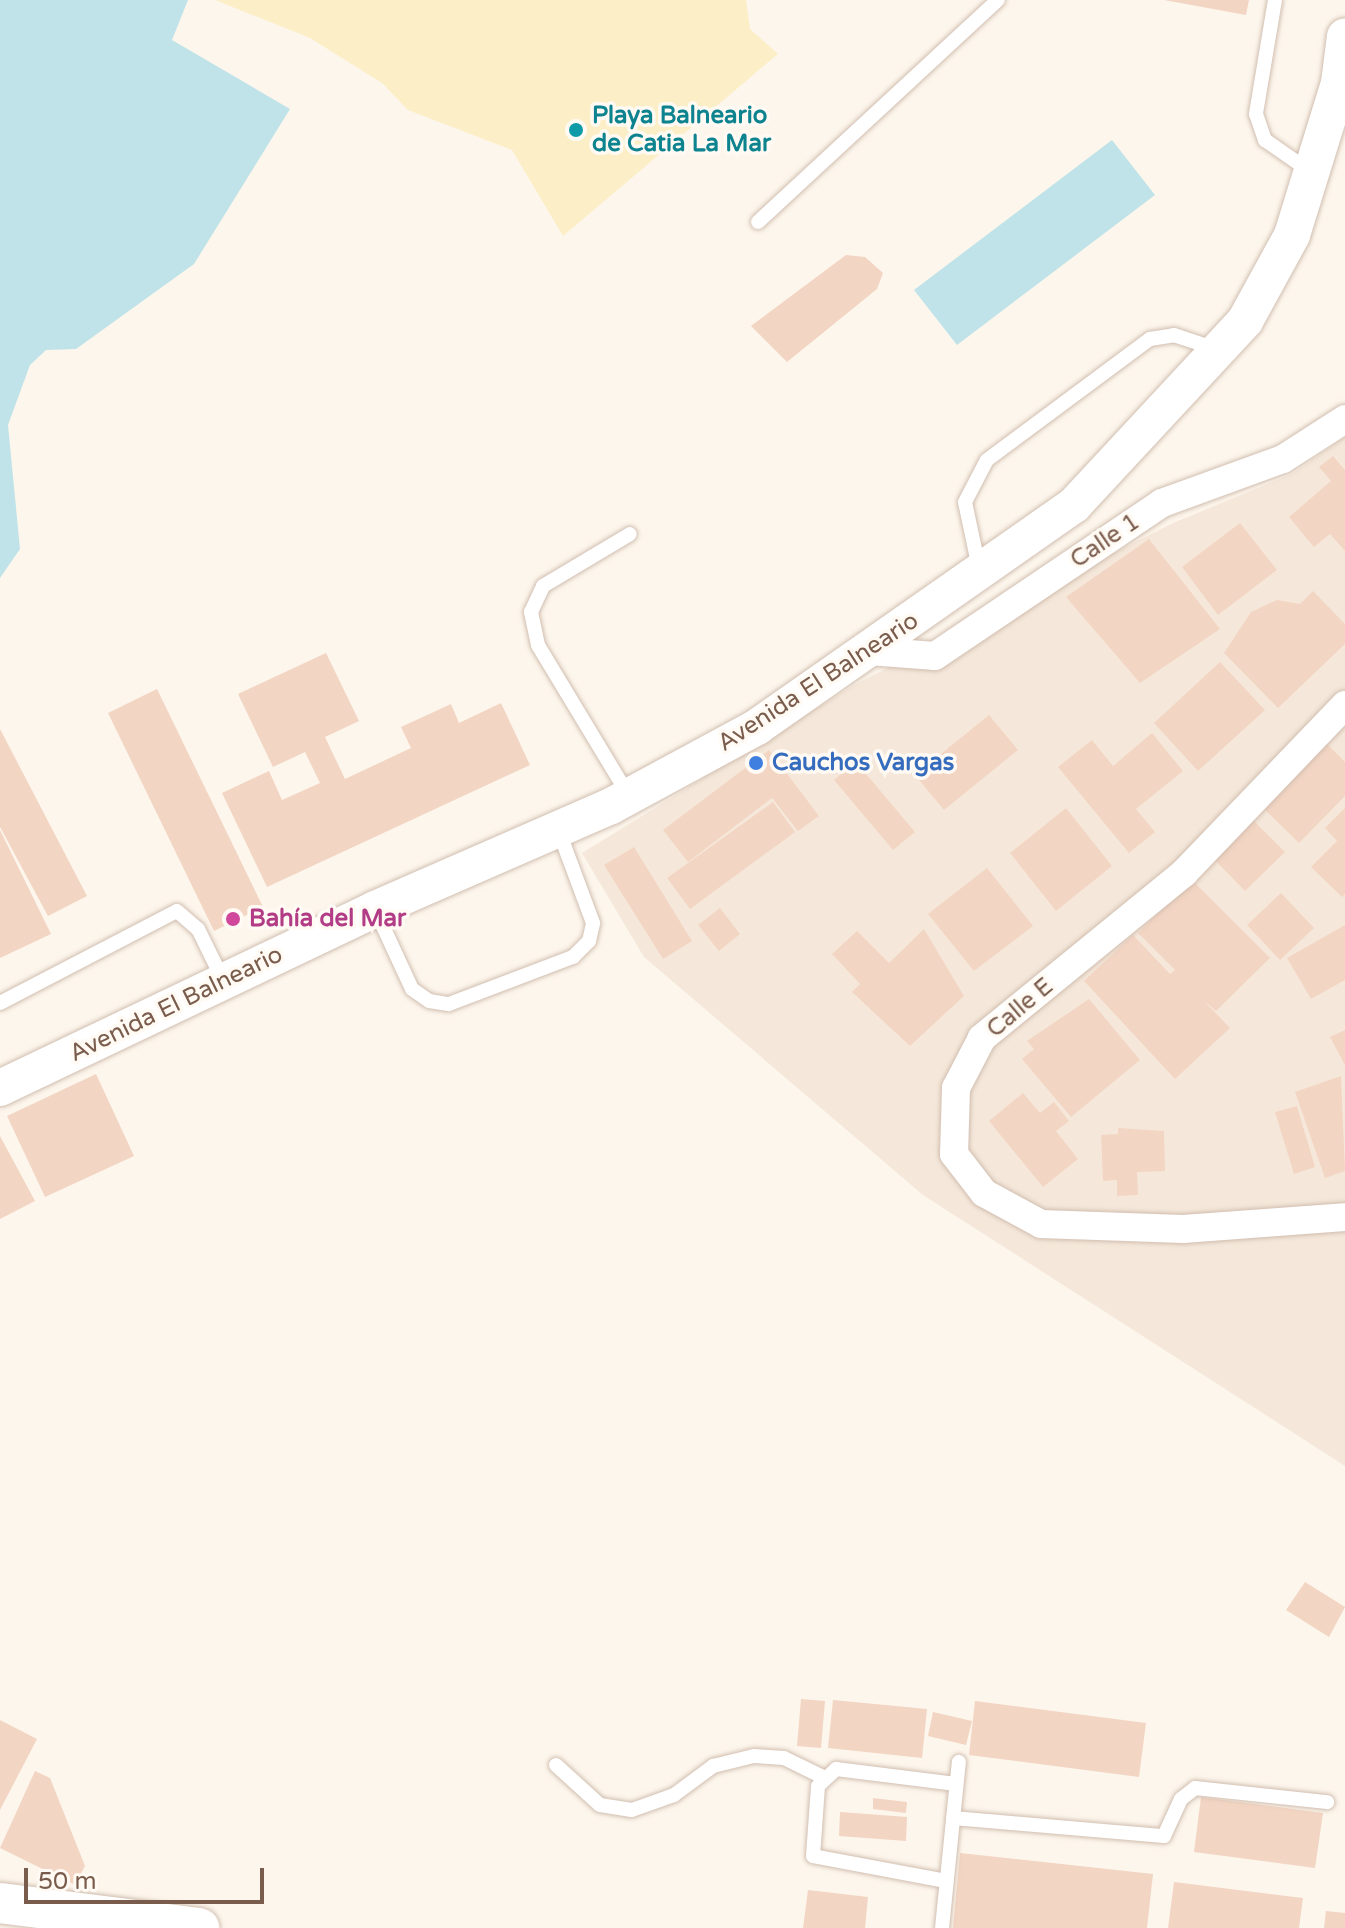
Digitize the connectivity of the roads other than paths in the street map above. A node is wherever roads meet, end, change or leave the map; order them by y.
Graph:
1 (998, 0) edge
2 (1275, 0) edge
3 (1345, 36) edge
4 (1311, 172) junction
5 (758, 222) dead end
6 (1220, 351) junction
7 (1345, 419) edge
8 (630, 534) dead end
9 (980, 573) junction
10 (869, 651) junction
11 (1345, 705) edge
12 (629, 796) junction
13 (558, 828) junction
14 (375, 909) junction
15 (223, 981) junction
16 (0, 1003) edge
17 (0, 1088) edge
18 (1345, 1217) edge
19 (959, 1762) dead end
20 (556, 1765) dead end
21 (823, 1777) junction
22 (956, 1784) junction
23 (1327, 1802) dead end
24 (953, 1818) junction
25 (946, 1881) junction
26 (0, 1903) edge
27 (199, 1928) edge
28 (942, 1928) edge

1 - 5 lane
2 - 4 lane
3 - 4 street, Avenida El Balneario
4 - 6 street, Avenida El Balneario
6 - 9 street, Avenida El Balneario
6 - 9 lane
7 - 10 street, Calle 1
8 - 12 lane
9 - 10 street, Avenida El Balneario
10 - 12 street, Avenida El Balneario
11 - 18 street, Calle E
12 - 13 street, Avenida El Balneario
13 - 14 street, Avenida El Balneario
13 - 14 lane
14 - 15 street, Avenida El Balneario
15 - 16 lane
15 - 17 street, Avenida El Balneario
19 - 22 lane
20 - 21 lane
21 - 22 lane
21 - 25 lane
22 - 24 lane
23 - 24 lane
24 - 25 lane
25 - 28 lane
26 - 27 main road

